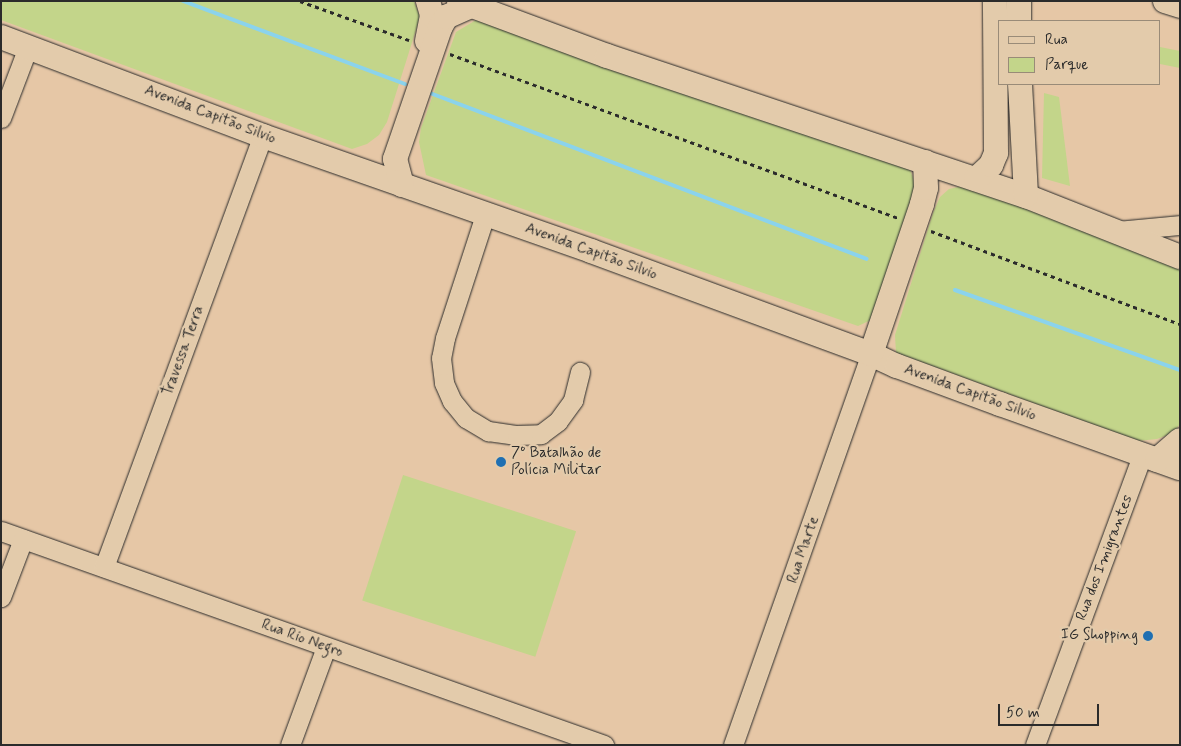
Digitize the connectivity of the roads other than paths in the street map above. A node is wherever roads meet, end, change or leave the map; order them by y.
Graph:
1 (428, 1) edge
2 (995, 1) edge
3 (1019, 1) edge
4 (1165, 1) edge
5 (465, 4) edge
6 (1180, 6) edge
7 (1019, 20) edge
8 (1, 37) edge
9 (998, 42) edge
10 (28, 47) junction
11 (429, 47) junction
12 (1020, 85) edge
13 (1, 118) edge
14 (263, 136) junction
15 (925, 162) junction
16 (353, 168) junction
17 (976, 179) junction
18 (402, 185) junction
19 (1026, 196) junction
20 (484, 215) junction
21 (1180, 226) edge
22 (1114, 231) junction
23 (1180, 257) edge
24 (871, 354) junction
25 (580, 372) dead end
26 (1180, 440) edge
27 (1149, 458) junction
28 (1180, 468) edge
29 (1, 531) edge
30 (23, 539) junction
31 (104, 567) junction
32 (1, 597) edge
33 (326, 647) junction
34 (290, 745) edge
35 (604, 745) edge
36 (733, 745) edge
37 (1035, 745) edge

1 - 11 main road
2 - 9 main road
3 - 7 main road
4 - 6 main road
5 - 11 main road
5 - 15 main road
8 - 10 main road, Avenida Capitão Silvio
9 - 17 main road
10 - 13 street
10 - 14 main road, Avenida Capitão Silvio
11 - 16 main road
11 - 18 main road
12 - 19 main road
14 - 16 main road, Avenida Capitão Silvio
14 - 31 street, Travessa Terra
15 - 17 main road
15 - 24 main road
16 - 18 main road, Avenida Capitão Silvio
17 - 19 main road
18 - 20 main road, Avenida Capitão Silvio
19 - 22 main road
20 - 24 main road, Avenida Capitão Silvio
20 - 25 street
21 - 22 street
22 - 23 main road
24 - 27 main road, Avenida Capitão Silvio
24 - 36 street, Rua Marte
26 - 27 main road
27 - 28 main road, Avenida Capitão Silvio
27 - 37 street, Rua dos Imigrantes
29 - 30 street, Rua Rio Negro
30 - 31 street, Rua Rio Negro
30 - 32 street
31 - 33 street, Rua Rio Negro
33 - 34 street
33 - 35 street, Rua Rio Negro

